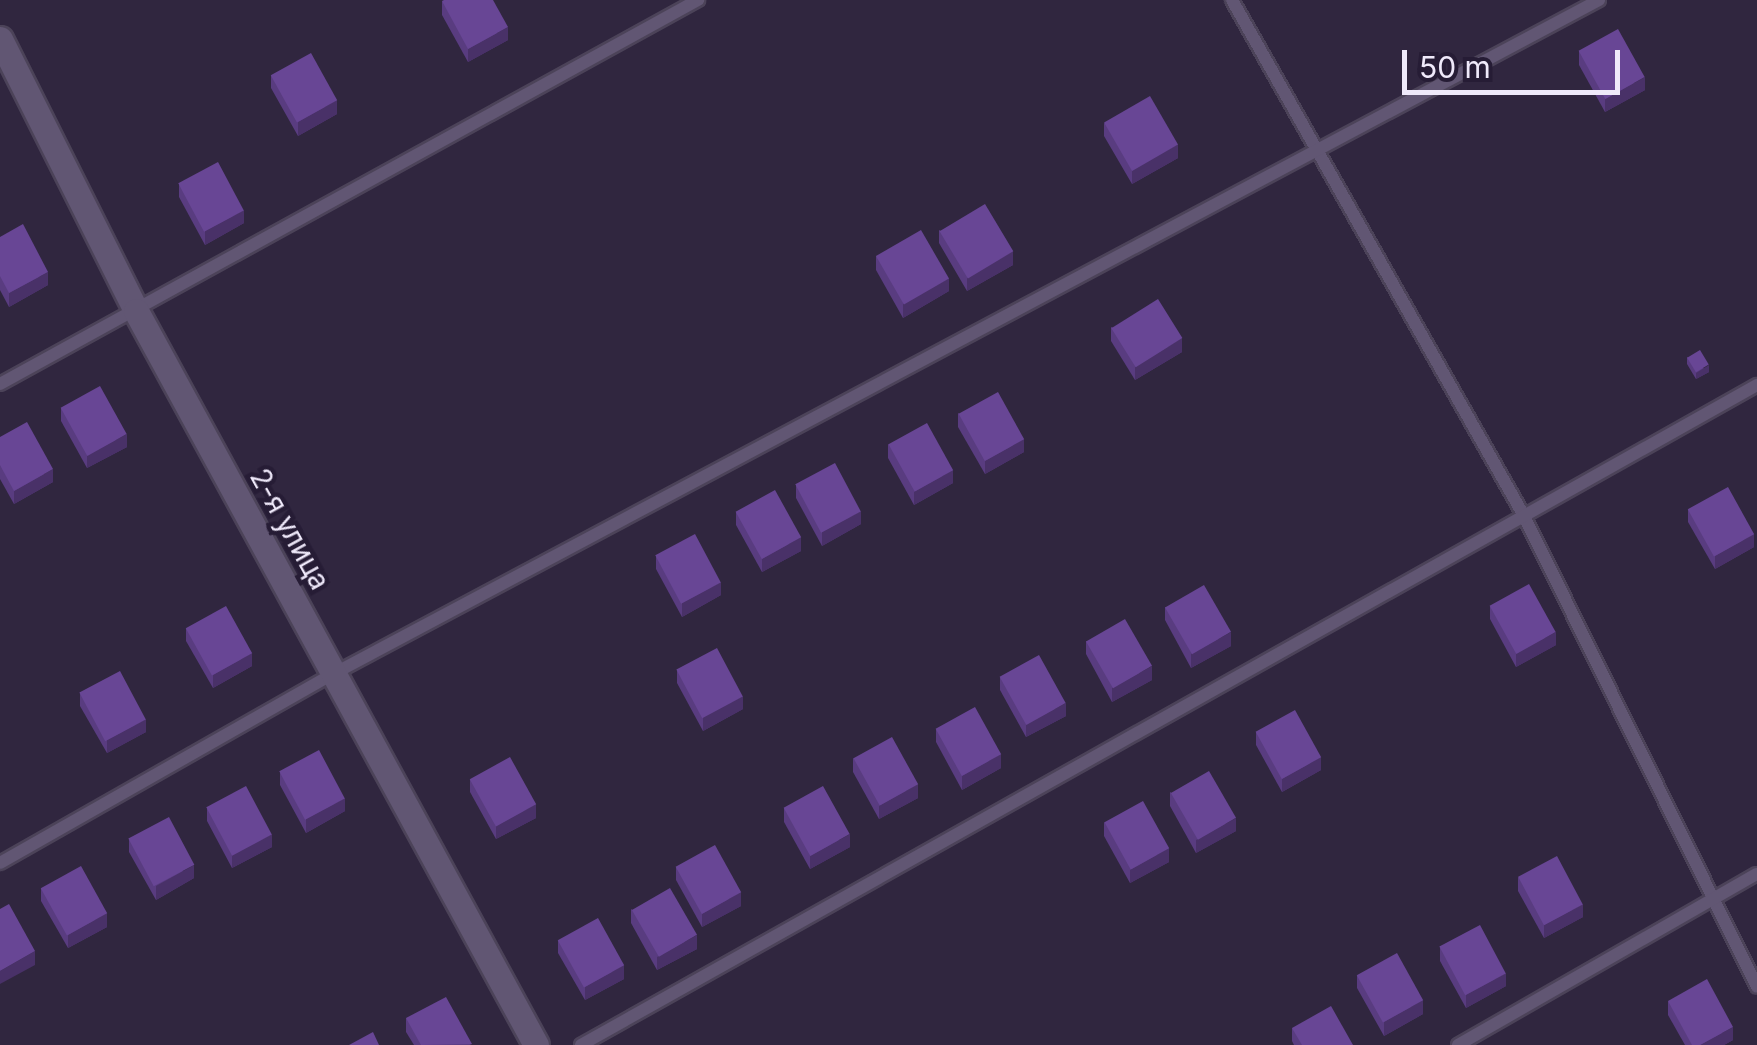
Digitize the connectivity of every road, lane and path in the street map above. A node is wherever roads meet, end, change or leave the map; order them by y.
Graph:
1 (698, 0) edge
2 (1232, 0) edge
3 (1599, 0) edge
4 (0, 39) edge
5 (1314, 152) junction
6 (136, 311) junction
7 (0, 384) edge
8 (1757, 384) edge
9 (1524, 516) junction
10 (335, 673) junction
11 (0, 863) edge
12 (1757, 874) edge
13 (1711, 900) junction
14 (1757, 987) edge
15 (536, 1045) edge
16 (581, 1045) edge
17 (1458, 1045) edge

1 - 6 lane
2 - 5 lane
3 - 5 lane
4 - 6 street, 2-я улица
5 - 9 lane
5 - 10 lane
6 - 7 lane
6 - 10 street, 2-я улица
8 - 9 lane
9 - 13 lane
9 - 16 lane
10 - 11 lane
10 - 15 street, 2-я улица
12 - 13 lane
13 - 14 lane
13 - 17 lane

